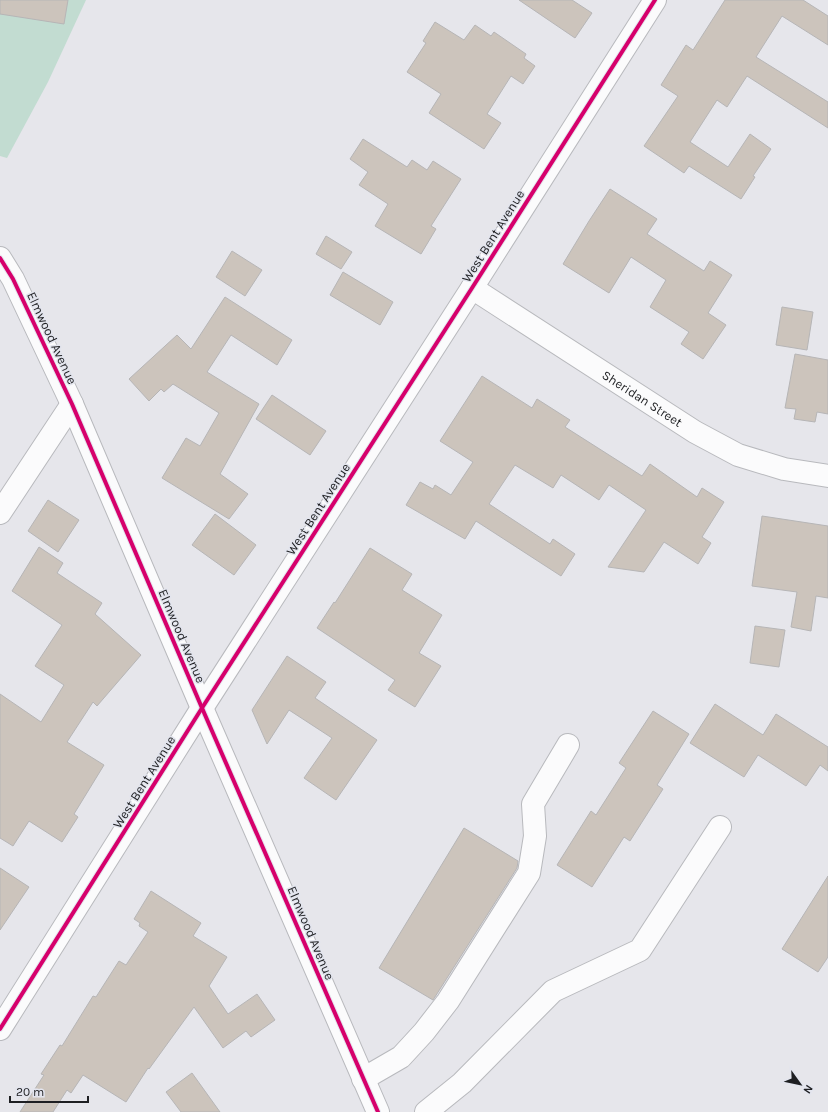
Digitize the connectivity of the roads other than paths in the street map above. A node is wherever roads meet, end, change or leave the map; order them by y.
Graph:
1 (655, 0) edge
2 (0, 258) edge
3 (472, 288) junction
4 (72, 404) junction
5 (828, 476) edge
6 (0, 513) edge
7 (202, 708) junction
8 (568, 745) dead end
9 (720, 827) dead end
10 (0, 1029) edge
11 (363, 1079) junction
12 (378, 1112) edge
13 (426, 1112) edge

1 - 3 street, West Bent Avenue
2 - 4 street, Elmwood Avenue
3 - 5 street, Sheridan Street
3 - 7 street, West Bent Avenue
4 - 6 street
4 - 7 street, Elmwood Avenue
7 - 10 street, West Bent Avenue
7 - 11 street, Elmwood Avenue
8 - 11 street
9 - 13 street
11 - 12 street, Elmwood Avenue

